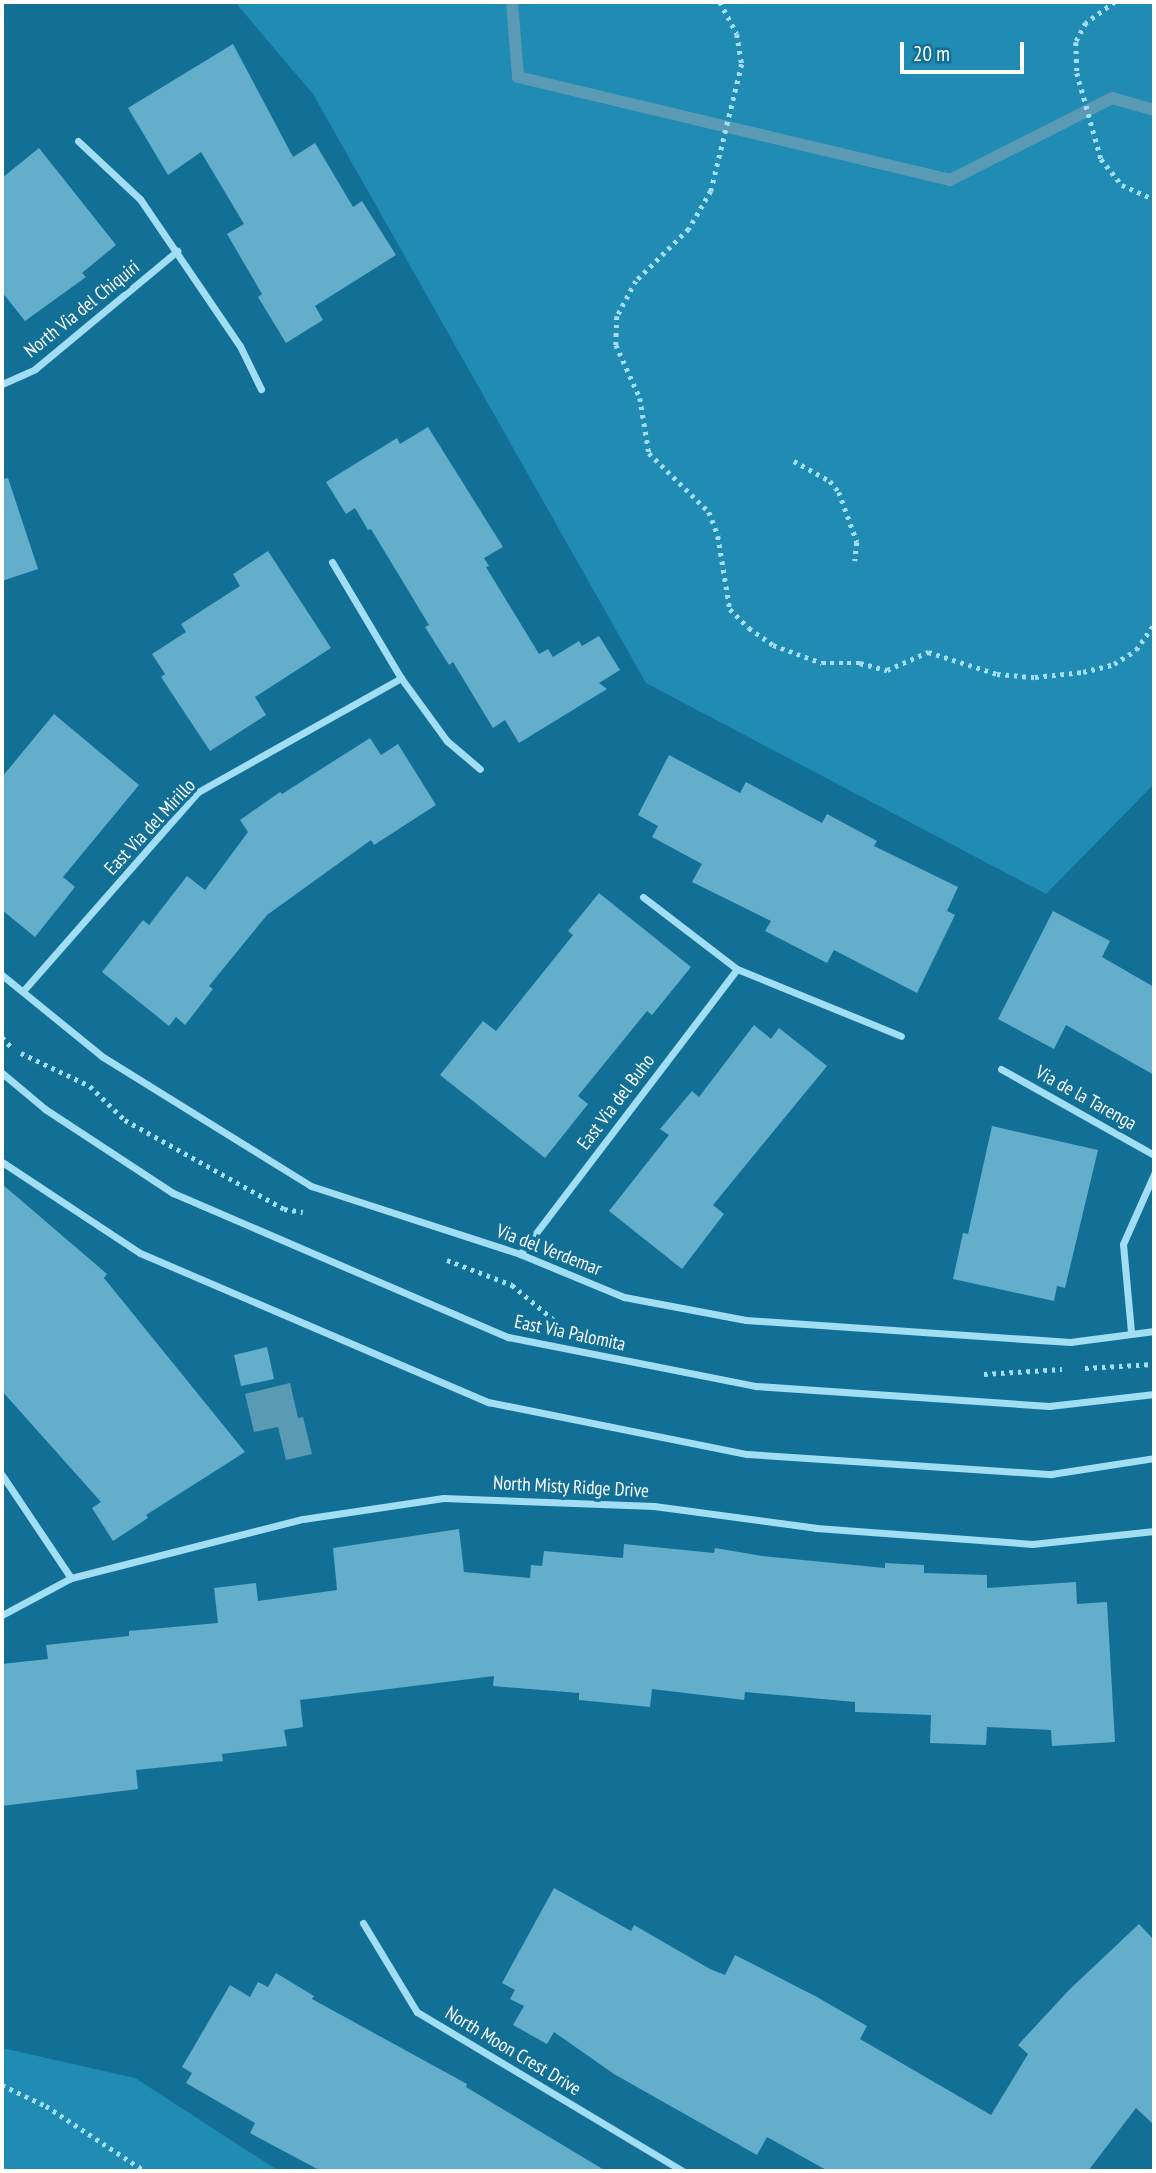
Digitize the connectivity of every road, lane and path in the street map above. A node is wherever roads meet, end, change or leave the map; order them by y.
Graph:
1 (720, 2) edge
2 (1115, 2) edge
3 (78, 141) dead end
4 (1154, 199) edge
5 (177, 251) junction
6 (2, 384) edge
7 (261, 390) dead end
8 (794, 461) dead end
9 (855, 561) dead end
10 (332, 562) dead end
11 (1154, 624) edge
12 (401, 678) junction
13 (480, 769) dead end
14 (643, 897) dead end
15 (737, 969) junction
16 (2, 975) edge
17 (23, 991) junction
18 (901, 1036) dead end
19 (1002, 1069) dead end
20 (2, 1073) edge
21 (1154, 1154) edge
22 (2, 1162) edge
23 (1154, 1174) edge
24 (520, 1254) junction
25 (1154, 1331) edge
26 (1131, 1332) junction
27 (1154, 1394) edge
28 (1154, 1458) edge
29 (2, 1475) edge
30 (1154, 1531) edge
31 (71, 1578) junction
32 (2, 1615) edge
33 (363, 1923) dead end
34 (2, 2085) edge
35 (145, 2171) edge
36 (683, 2171) edge

1 - 11 path
2 - 4 path
3 - 5 street
5 - 6 street, North Via del Chiquiri
5 - 7 street
8 - 9 path
10 - 12 street
12 - 13 street
12 - 17 street, East Via del Mirillo
14 - 15 street
15 - 18 street
15 - 24 street, East Via del Buho
16 - 17 street, Via del Verdemar
17 - 24 street, Via del Verdemar
19 - 21 street, Via de la Tarenga
20 - 27 street, East Via Palomita
22 - 28 street
23 - 26 street
24 - 26 street, Via del Verdemar
25 - 26 street, Via del Verdemar
29 - 31 street
30 - 31 street, North Misty Ridge Drive
31 - 32 street, North Misty Ridge Drive
33 - 36 street, North Moon Crest Drive
34 - 35 path

